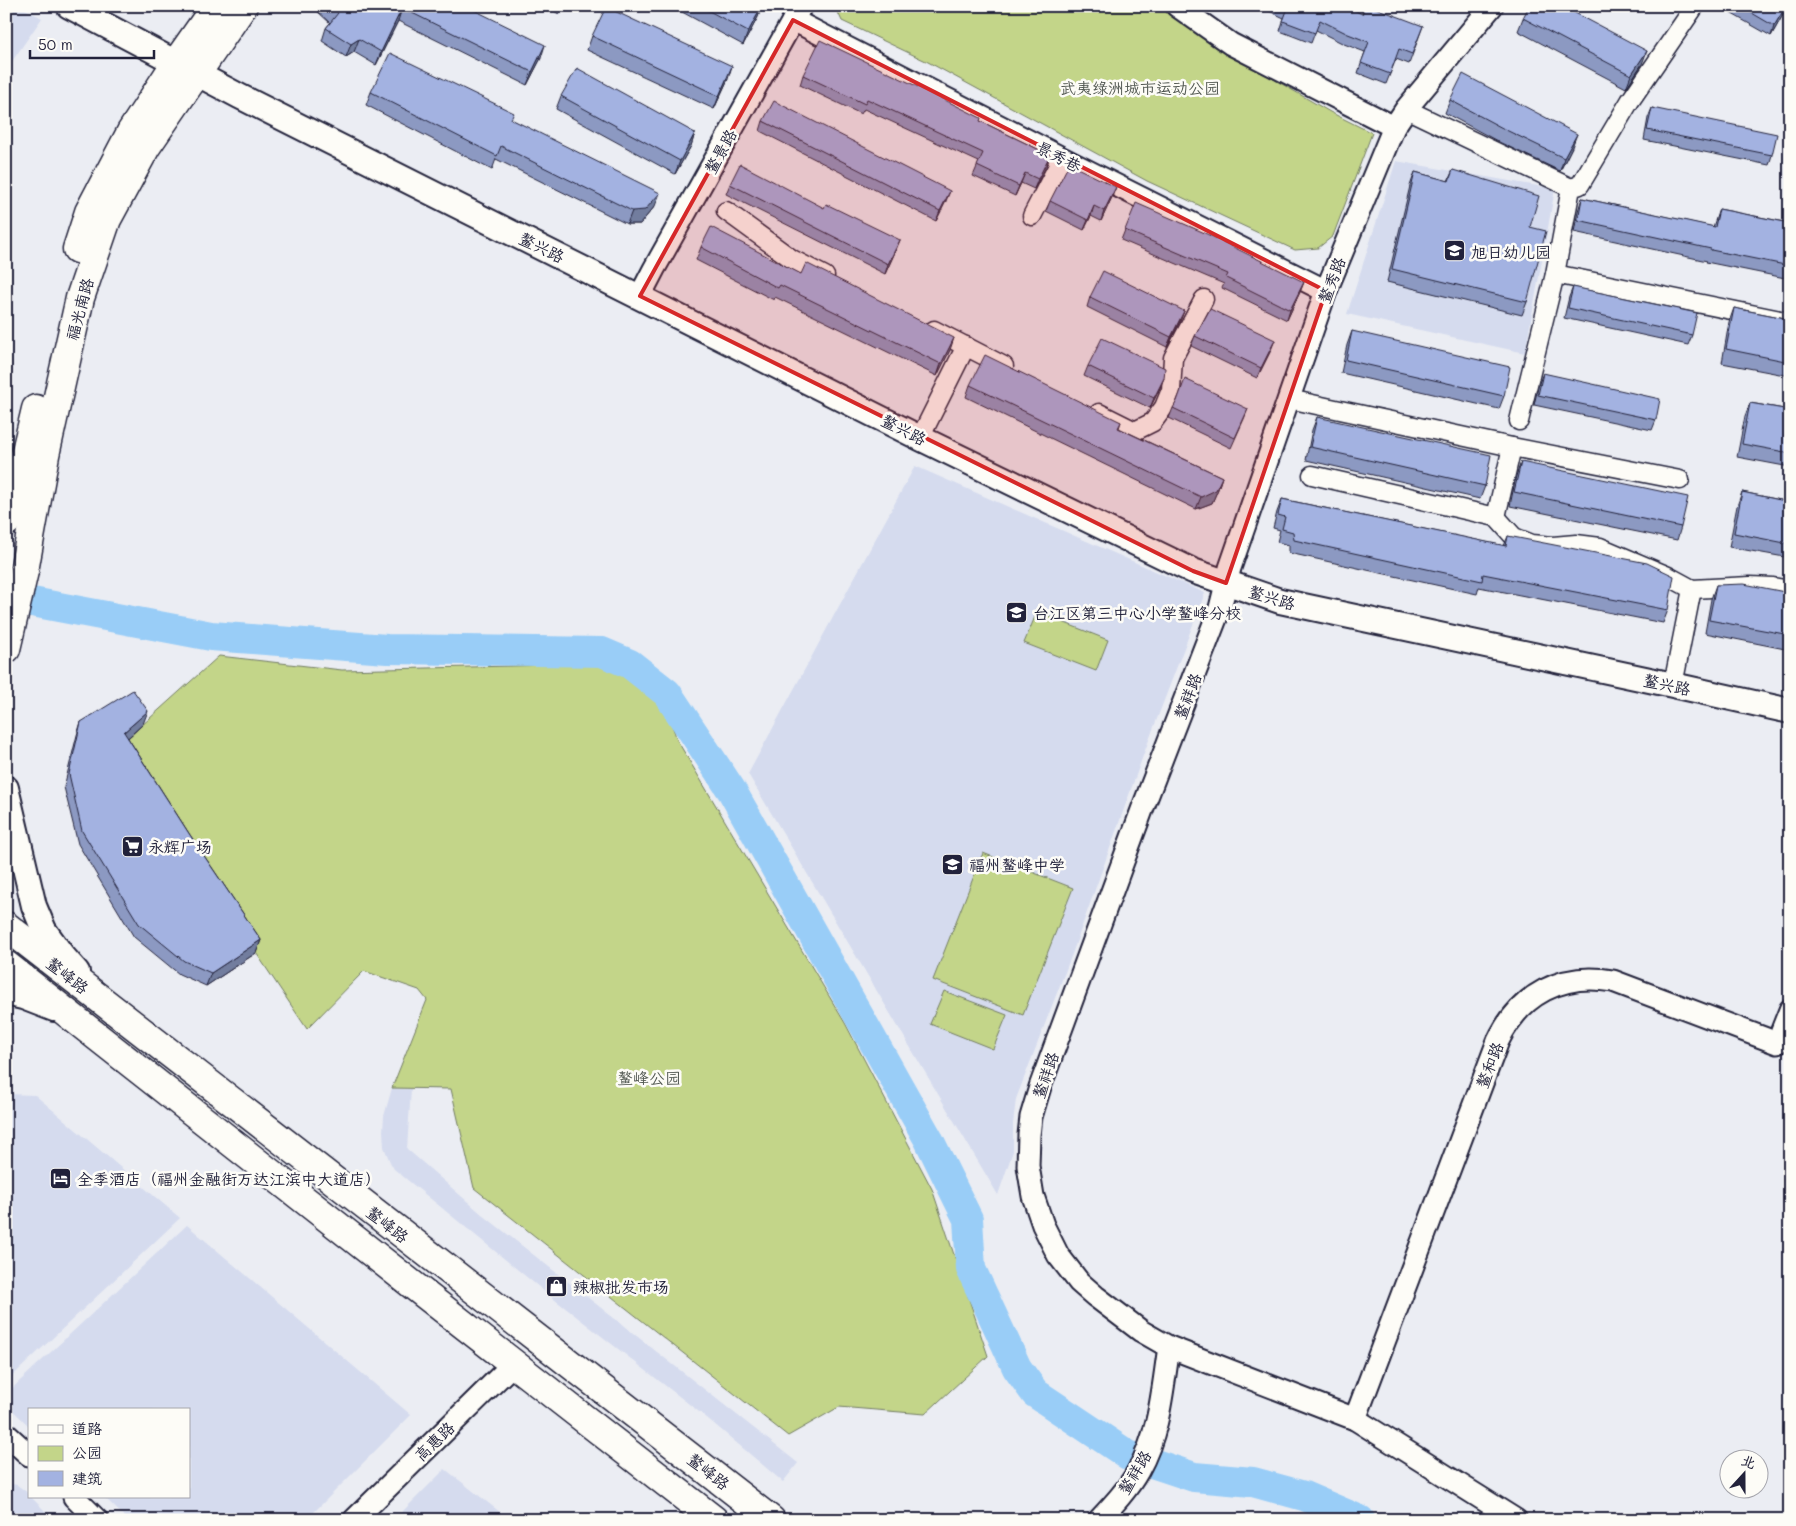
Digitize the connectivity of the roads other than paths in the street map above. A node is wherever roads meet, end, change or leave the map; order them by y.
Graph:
1 (69, 6) edge
2 (96, 6) edge
3 (216, 6) edge
4 (243, 6) edge
5 (1177, 6) edge
6 (1492, 6) edge
7 (1695, 6) edge
8 (797, 13) edge
9 (190, 62) junction
10 (1406, 109) junction
11 (1394, 127) junction
12 (1062, 158) junction
13 (1571, 188) junction
14 (726, 211) dead end
15 (1032, 216) dead end
16 (1555, 274) junction
17 (844, 285) edge
18 (643, 290) junction
19 (1326, 291) junction
20 (1204, 299) dead end
21 (1790, 322) edge
22 (922, 324) edge
23 (966, 346) junction
24 (1019, 373) edge
25 (1289, 399) junction
26 (1081, 404) edge
27 (1519, 421) dead end
28 (923, 431) junction
29 (1512, 447) junction
30 (1312, 475) dead end
31 (1680, 480) dead end
32 (1496, 517) junction
33 (6, 522) edge
34 (1228, 575) junction
35 (1692, 589) junction
36 (1790, 590) edge
37 (9, 636) edge
38 (1675, 678) junction
39 (1790, 697) edge
40 (1790, 711) edge
41 (6, 788) edge
42 (6, 926) edge
43 (6, 965) edge
44 (6, 993) edge
45 (110, 1008) junction
46 (1790, 1010) edge
47 (72, 1016) junction
48 (1783, 1046) edge
49 (1169, 1347) junction
50 (514, 1363) junction
51 (1355, 1419) junction
52 (6, 1434) edge
53 (28, 1454) edge
54 (75, 1498) edge
55 (97, 1520) edge
56 (354, 1520) edge
57 (714, 1520) edge
58 (771, 1520) edge
59 (1099, 1520) edge
60 (1516, 1520) edge

1 - 9 main road, 鳌兴路
2 - 9 main road, 鳌兴路
3 - 9 main road, 福光南路
4 - 9 main road, 福光南路
5 - 11 street
6 - 10 street, 鳌秀路
7 - 13 street
8 - 12 street, 景秀巷
8 - 18 street, 鳌景路
9 - 18 main road, 鳌兴路
9 - 33 main road, 福光南路
9 - 37 main road, 福光南路
10 - 11 street, 鳌秀路
10 - 13 street
11 - 19 street, 鳌秀路
12 - 15 street
12 - 19 street, 景秀巷
13 - 16 street
14 - 17 street
16 - 21 street
16 - 27 street
18 - 28 main road, 鳌兴路
19 - 25 street, 鳌秀路
20 - 26 street
22 - 23 street
23 - 24 street
23 - 28 street
25 - 29 street
25 - 34 street, 鳌秀路
28 - 34 main road, 鳌兴路
29 - 31 street
29 - 32 street
30 - 32 street
32 - 35 street
34 - 38 main road, 鳌兴路
34 - 49 street, 鳌祥路
35 - 36 street
35 - 38 street
38 - 39 main road, 鳌兴路
38 - 40 main road, 鳌兴路
41 - 45 main road
42 - 45 main road, 鳌峰路
43 - 47 main road, 鳌峰路
44 - 47 main road
45 - 58 main road, 鳌峰路
46 - 48 street, 鳌和路
47 - 50 main road, 鳌峰路
48 - 51 street, 鳌和路
49 - 51 street
49 - 59 street, 鳌祥路
50 - 56 street, 高惠路
50 - 57 main road, 鳌峰路
51 - 60 street
52 - 53 street
54 - 55 street

